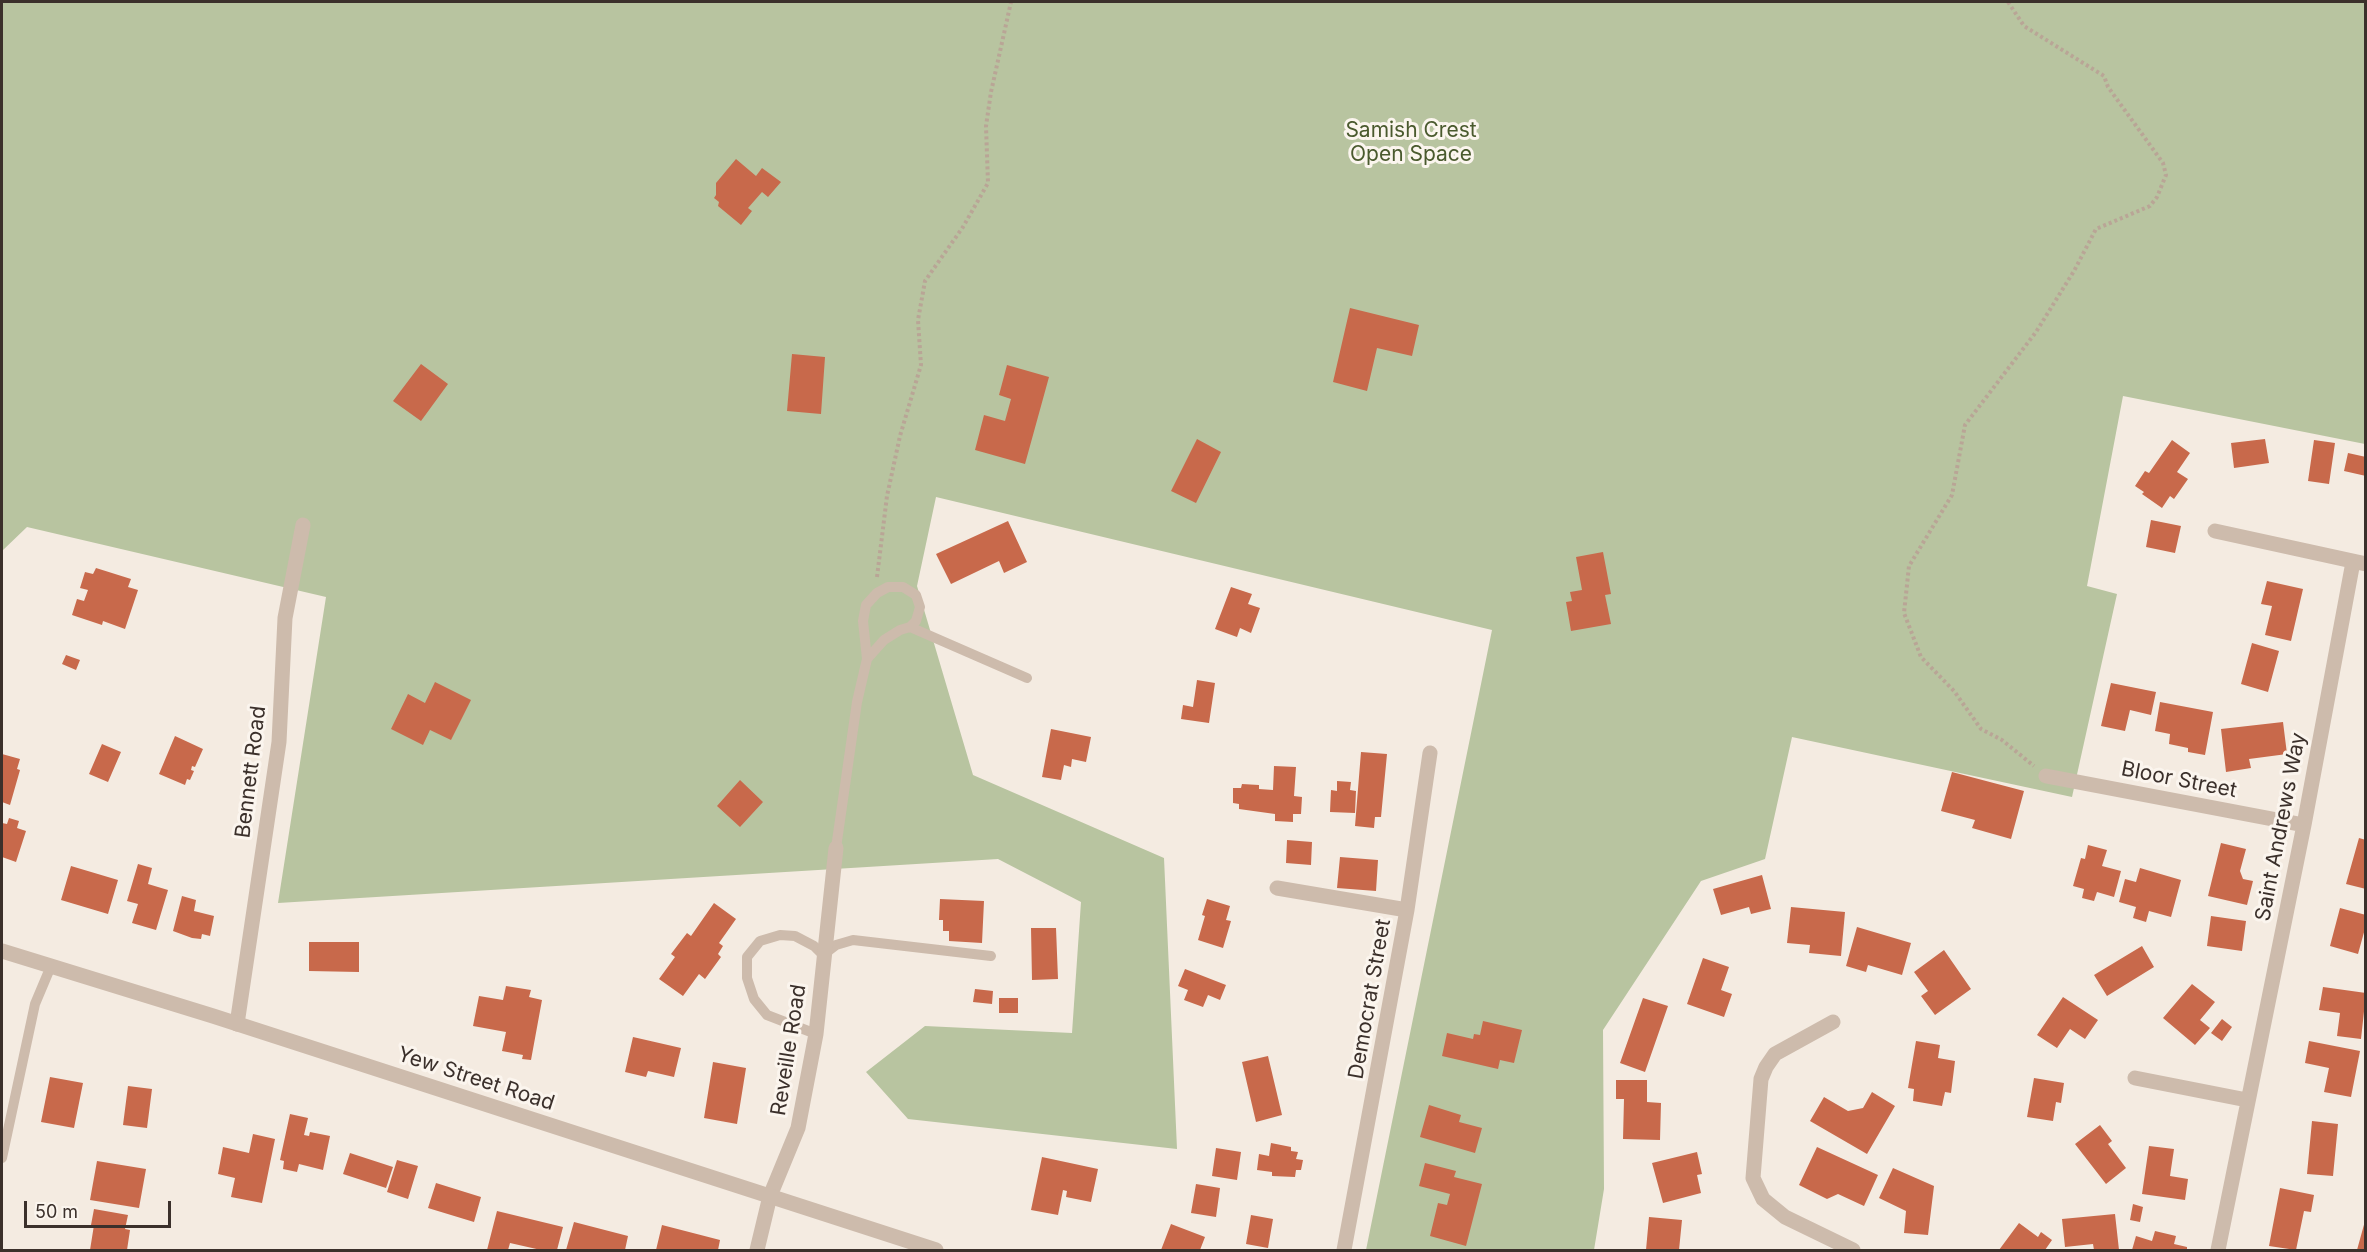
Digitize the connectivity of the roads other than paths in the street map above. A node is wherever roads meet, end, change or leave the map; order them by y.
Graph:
1 (303, 525) dead end
2 (2215, 531) dead end
3 (2359, 563) edge
4 (910, 627) junction
5 (867, 659) junction
6 (1027, 678) dead end
7 (1430, 753) dead end
8 (2046, 776) road end
9 (2304, 825) junction
10 (836, 849) joint
11 (1277, 888) dead end
12 (1407, 910) junction
13 (2, 951) edge
14 (823, 956) junction
15 (991, 956) dead end
16 (51, 966) junction
17 (1833, 1022) dead end
18 (237, 1024) junction
19 (816, 1034) junction
20 (2135, 1078) dead end
21 (2247, 1100) junction
22 (2, 1158) edge
23 (770, 1196) junction
24 (757, 1251) edge
25 (936, 1251) edge
26 (1344, 1251) edge
27 (1853, 1251) edge
28 (2218, 1251) edge

1 - 18 street, Bennett Road
2 - 3 street
3 - 9 street, Saint Andrews Way
4 - 5 lane
4 - 5 lane
4 - 6 lane
5 - 10 lane
7 - 12 street, Democrat Street
8 - 9 street, Bloor Street
9 - 21 street, Saint Andrews Way
10 - 14 street, Reveille Road
11 - 12 street
12 - 26 street, Democrat Street
13 - 16 street, Yew Street Road
14 - 15 lane
14 - 19 street, Reveille Road
14 - 19 lane
16 - 18 street, Yew Street Road
16 - 22 lane
17 - 27 street
18 - 23 street, Yew Street Road
19 - 23 street, Reveille Road
20 - 21 street
21 - 28 street, Saint Andrews Way
23 - 24 street, Reveille Road
23 - 25 street, Yew Street Road

